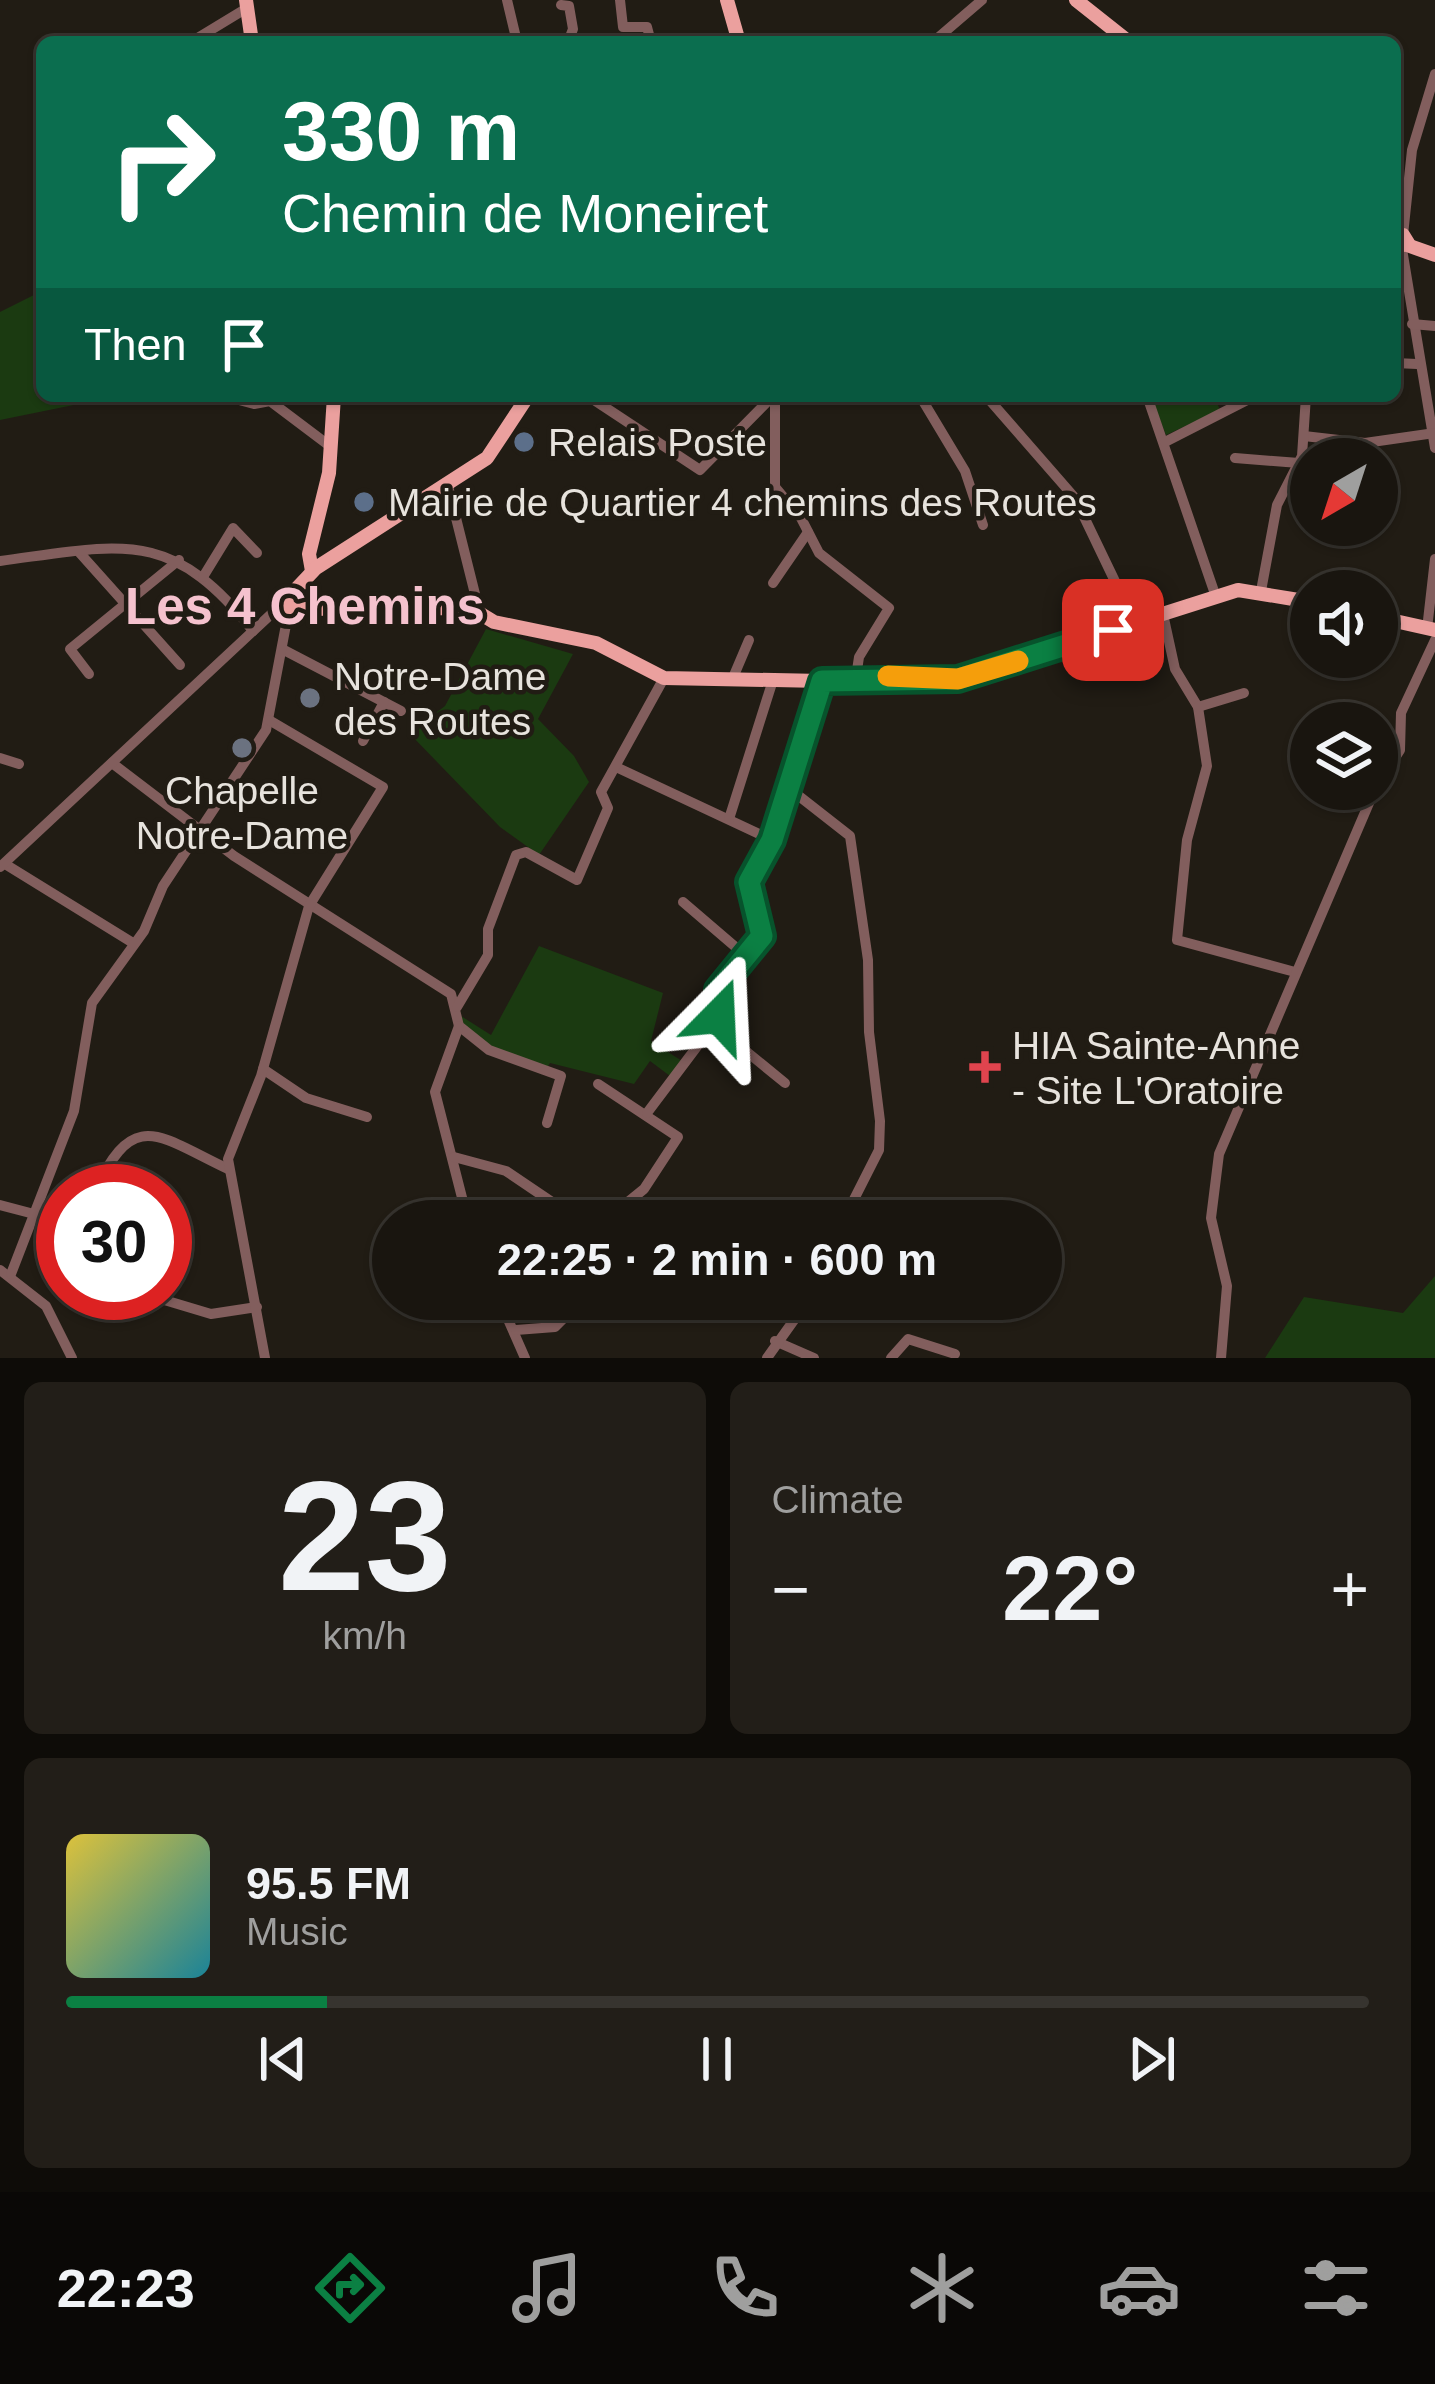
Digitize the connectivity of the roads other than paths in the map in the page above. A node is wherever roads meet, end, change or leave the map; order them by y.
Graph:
1 (506, 0) edge
2 (620, 0) edge
3 (728, 0) edge
4 (982, 0) edge
5 (1076, 0) edge
6 (560, 5) dead end
7 (247, 10) edge
8 (201, 36) edge
9 (516, 36) edge
10 (570, 36) edge
11 (649, 36) edge
12 (738, 36) edge
13 (940, 36) edge
14 (1118, 36) edge
15 (1435, 74) edge
16 (1401, 235) edge
17 (1401, 243) edge
18 (1401, 250) edge
19 (1435, 255) edge
20 (1412, 324) junction
21 (1435, 326) edge
22 (1401, 363) edge
23 (1418, 364) junction
24 (1420, 377) junction
25 (1435, 379) edge
26 (277, 402) edge
27 (334, 402) edge
28 (524, 402) edge
29 (597, 402) edge
30 (768, 402) edge
31 (774, 402) edge
32 (924, 402) edge
33 (991, 402) edge
34 (1149, 402) edge
35 (1240, 402) edge
36 (1306, 402) edge
37 (1433, 433) edge
38 (1304, 436) joint
39 (1165, 442) junction
40 (331, 447) junction
41 (1435, 448) edge
42 (1235, 458) dead end
43 (1290, 462) edge
44 (1290, 480) edge
45 (448, 486) junction
46 (983, 525) dead end
47 (808, 532) junction
48 (78, 551) junction
49 (257, 553) dead end
50 (1435, 559) edge
51 (179, 560) junction
52 (0, 561) edge
53 (312, 572) junction
54 (203, 578) junction
55 (772, 583) dead end
56 (1261, 591) junction
57 (1216, 597) junction
58 (1290, 597) edge
59 (125, 605) junction
60 (288, 605) junction
61 (479, 610) junction
62 (1163, 614) junction
63 (1135, 623) junction
64 (1398, 623) edge
65 (253, 631) junction
66 (1432, 633) edge
67 (749, 640) dead end
68 (282, 649) junction
69 (180, 665) dead end
70 (89, 674) dead end
71 (856, 676) junction
72 (664, 678) junction
73 (732, 680) junction
74 (773, 680) junction
75 (822, 681) junction
76 (1244, 693) dead end
77 (384, 702) junction
78 (1198, 707) junction
79 (401, 711) dead end
80 (269, 720) junction
81 (363, 742) dead end
82 (1398, 753) edge
83 (0, 758) edge
84 (112, 763) junction
85 (19, 764) dead end
86 (616, 766) junction
87 (790, 789) junction
88 (1366, 810) edge
89 (729, 819) junction
90 (201, 831) junction
91 (772, 840) junction
92 (2, 866) edge
93 (683, 902) dead end
94 (309, 906) junction
95 (133, 943) junction
96 (746, 956) junction
97 (1295, 972) junction
98 (457, 1007) junction
99 (714, 1025) junction
100 (459, 1026) junction
101 (263, 1069) junction
102 (785, 1083) dead end
103 (598, 1084) dead end
104 (646, 1113) junction
105 (367, 1118) dead end
106 (547, 1123) dead end
107 (454, 1157) junction
108 (108, 1164) edge
109 (228, 1168) junction
110 (463, 1200) edge
111 (550, 1200) edge
112 (630, 1200) edge
113 (854, 1200) edge
114 (0, 1204) edge
115 (34, 1214) junction
116 (6, 1272) edge
117 (257, 1306) junction
118 (192, 1308) edge
119 (511, 1320) edge
120 (568, 1320) edge
121 (792, 1320) edge
122 (516, 1330) junction
123 (775, 1341) junction
124 (956, 1354) dead end
125 (73, 1358) edge
126 (265, 1358) edge
127 (525, 1358) edge
128 (767, 1358) edge
129 (814, 1358) edge
130 (891, 1358) edge
131 (1221, 1358) edge

1 - 9 street
2 - 11 street
3 - 12 main road
4 - 13 street
5 - 14 main road
6 - 10 street
7 - 8 street
15 - 16 street
17 - 19 main road
18 - 20 street
20 - 21 street
20 - 23 street
22 - 23 street
23 - 24 street
24 - 25 street
24 - 37 street
26 - 40 street
27 - 40 main road
28 - 45 main road
29 - 30 street
31 - 47 street
32 - 46 street
33 - 63 street
34 - 39 street
35 - 39 street
36 - 38 street
37 - 38 street
37 - 41 street
39 - 57 street
40 - 53 main road
42 - 43 street
44 - 56 street
45 - 53 main road
45 - 61 street
47 - 55 street
47 - 71 street
48 - 51 street
48 - 52 street
48 - 59 street
49 - 54 street
50 - 66 street
51 - 54 street
51 - 59 street
53 - 60 main road
54 - 65 street
56 - 57 main road
56 - 58 main road
57 - 62 main road
59 - 69 street
59 - 70 street
60 - 61 main road
60 - 65 street
60 - 68 street
61 - 72 main road
62 - 63 main road
62 - 78 street
63 - 71 main road
64 - 66 main road
65 - 84 street
66 - 82 street
67 - 73 street
68 - 77 street
68 - 80 street
71 - 75 main road
72 - 73 main road
72 - 86 street
73 - 74 main road
74 - 75 main road
74 - 89 street
75 - 87 street
76 - 78 street
77 - 79 street
77 - 81 street
78 - 97 street
80 - 90 street
80 - 94 street
83 - 85 street
84 - 90 street
84 - 92 street
86 - 89 street
86 - 98 street
87 - 91 street
87 - 113 street
88 - 97 street
89 - 91 street
90 - 94 street
90 - 95 street
91 - 96 street
92 - 95 street
93 - 96 street
94 - 98 street
94 - 101 street
95 - 115 street
96 - 99 street
97 - 131 street
98 - 100 street
99 - 102 street
99 - 104 street
100 - 106 street
100 - 107 street
101 - 105 street
101 - 109 street
103 - 104 street
104 - 112 street
107 - 110 street
107 - 111 street
108 - 109 street
109 - 117 street
114 - 115 street
115 - 116 street
116 - 125 street
117 - 118 street
117 - 126 street
119 - 122 street
120 - 122 street
121 - 123 street
122 - 127 street
123 - 128 street
123 - 129 street
124 - 130 street

